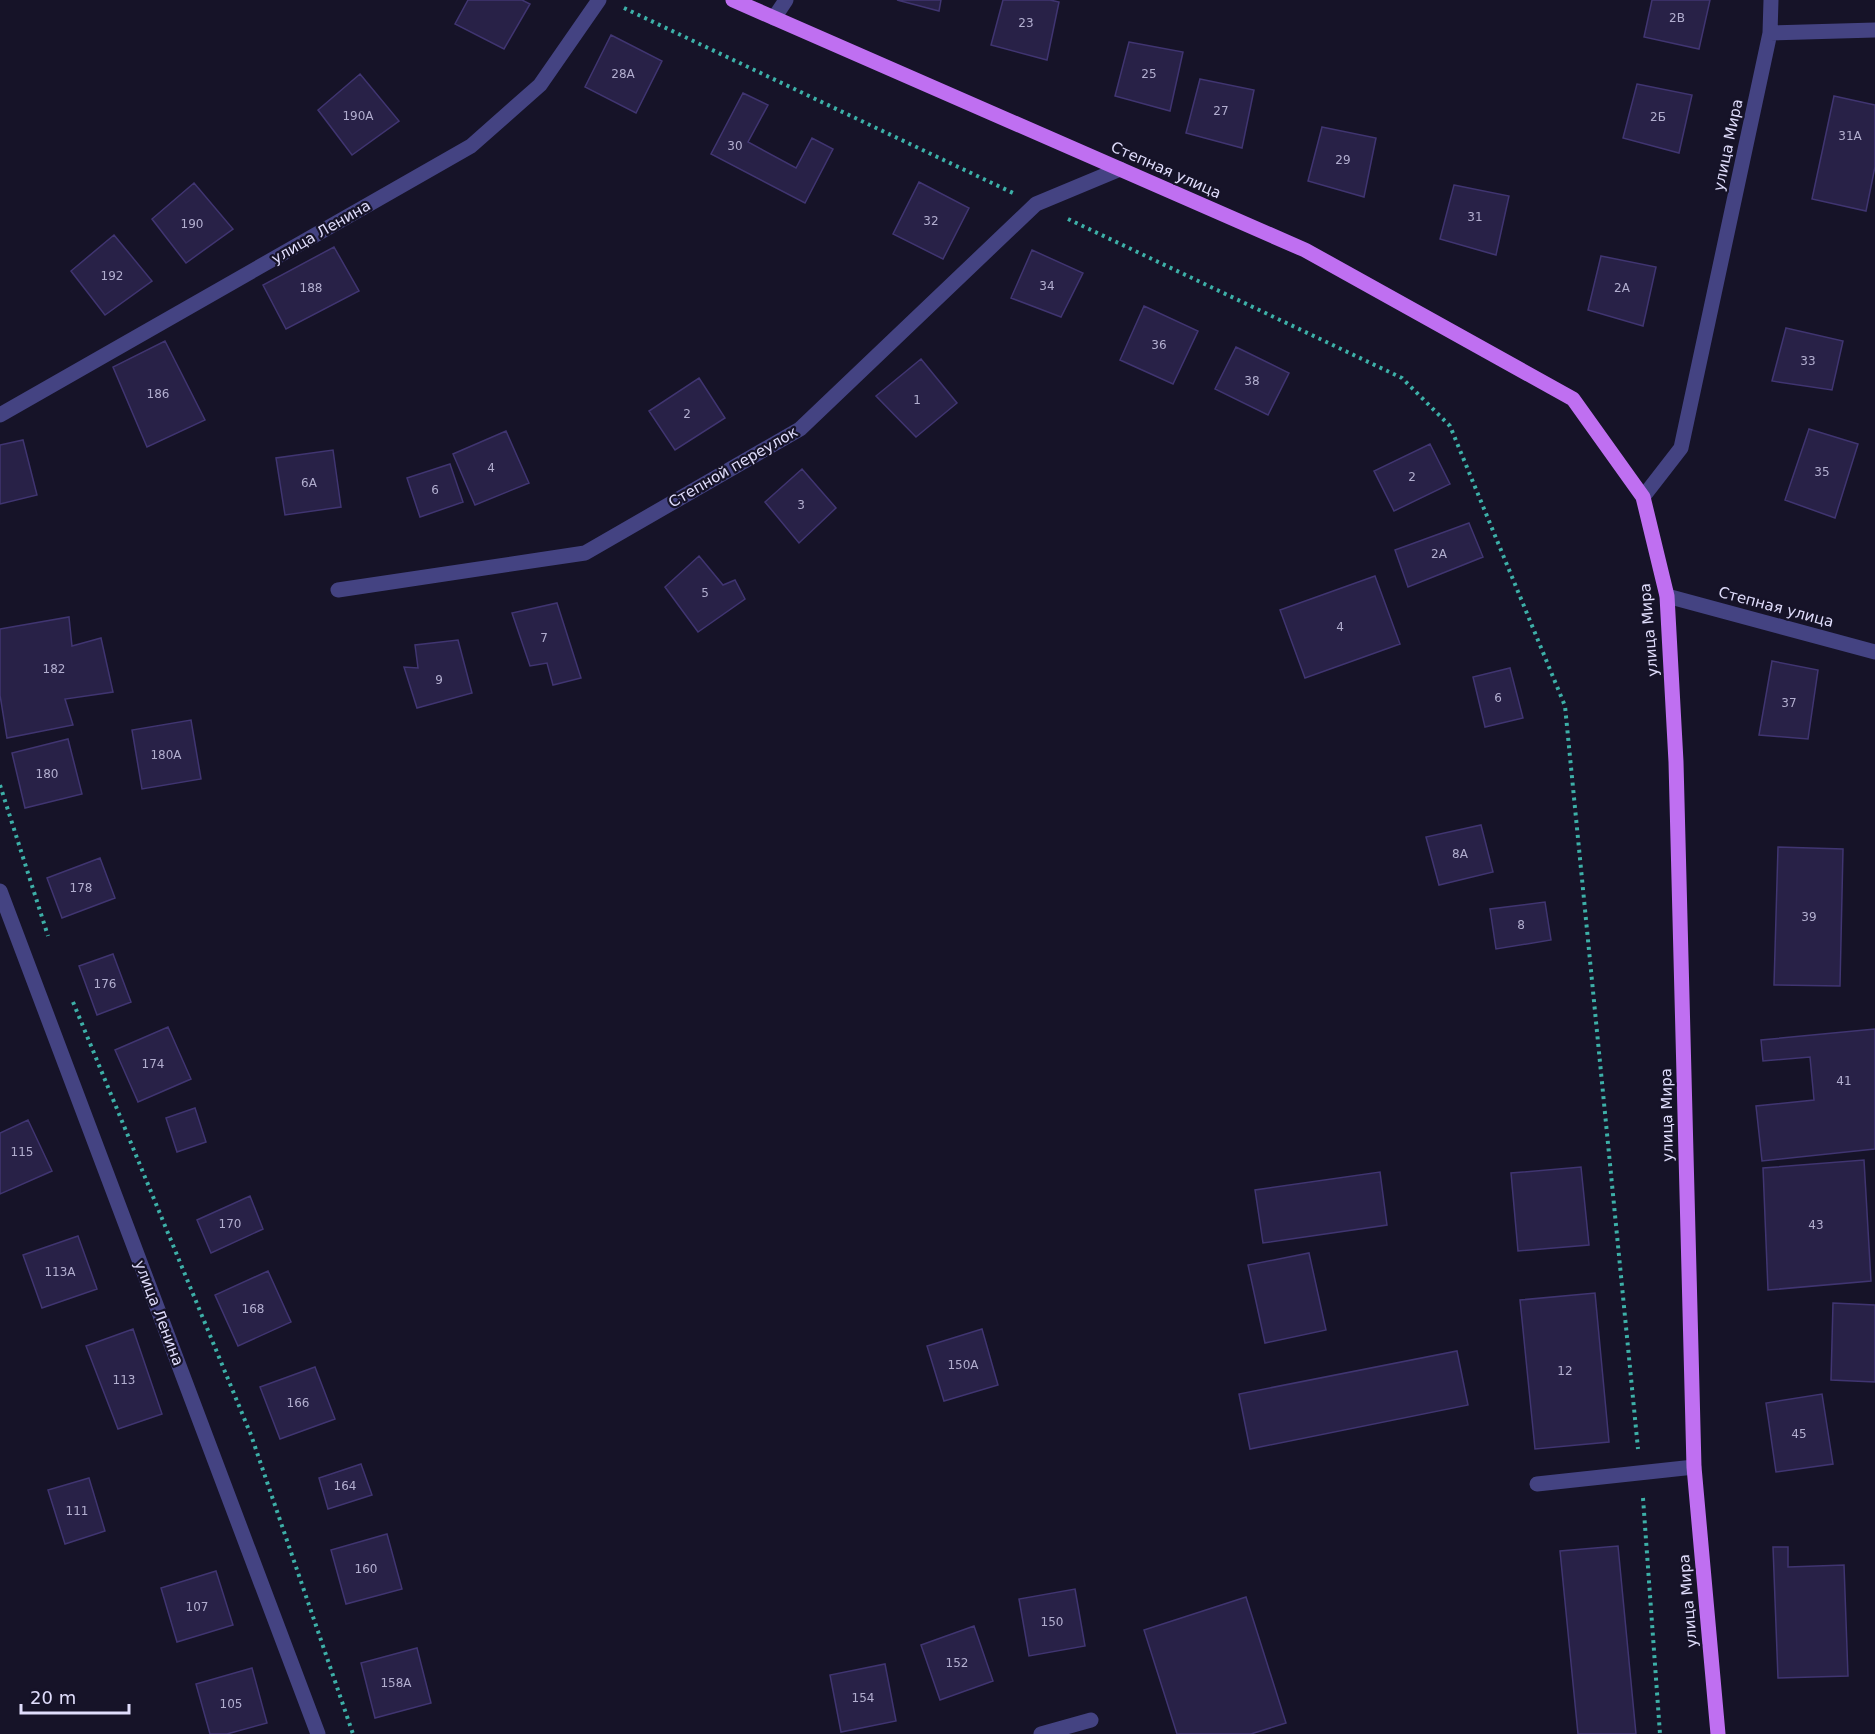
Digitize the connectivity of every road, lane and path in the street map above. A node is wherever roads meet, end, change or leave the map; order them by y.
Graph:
1 (599, 0) edge
2 (733, 0) edge
3 (786, 0) edge
4 (1771, 0) edge
5 (618, 5) dead end
6 (774, 18) junction
7 (1875, 30) edge
8 (1770, 33) junction
9 (1120, 169) junction
10 (1036, 204) junction
11 (1573, 399) joint
12 (0, 415) edge
13 (1643, 497) junction
14 (338, 590) dead end
15 (1667, 596) junction
16 (1875, 652) edge
17 (0, 785) edge
18 (0, 891) edge
19 (49, 939) dead end
20 (69, 994) dead end
21 (1694, 1467) junction
22 (1641, 1473) junction
23 (1537, 1484) dead end
24 (1091, 1720) dead end
25 (318, 1734) edge
26 (353, 1734) edge
27 (1041, 1734) edge
28 (1660, 1734) edge
29 (1718, 1734) edge

1 - 12 street, улица Ленина
2 - 6 main road, Степная улица
3 - 6 street
4 - 8 street, улица Мира
5 - 10 path
6 - 9 main road, Степная улица
7 - 8 street
8 - 13 street, улица Мира
9 - 10 street, Степной переулок
9 - 11 main road, Степная улица
10 - 14 street, Степной переулок
10 - 22 path
11 - 13 main road, улица Мира
13 - 15 main road, улица Мира
15 - 16 street, Степная улица
15 - 21 main road, улица Мира
17 - 19 path
18 - 25 street, улица Ленина
20 - 26 path
21 - 22 street
21 - 29 main road, улица Мира
22 - 23 street
22 - 28 path
24 - 27 street

